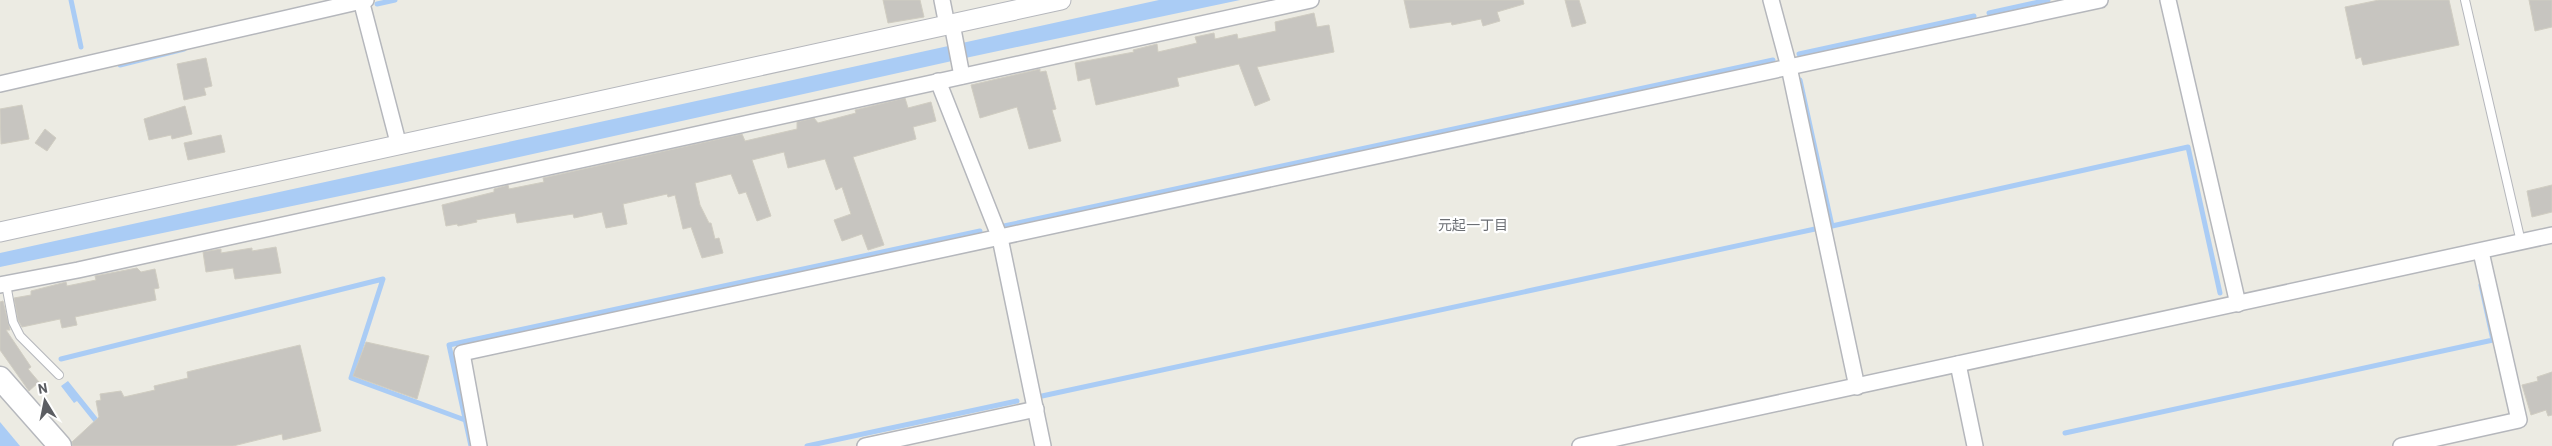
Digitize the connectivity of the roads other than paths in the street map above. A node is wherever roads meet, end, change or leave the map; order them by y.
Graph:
1 (363, 0) edge
2 (942, 0) edge
3 (1061, 0) edge
4 (1311, 0) edge
5 (1771, 0) edge
6 (2100, 0) edge
7 (2168, 0) edge
8 (2465, 0) edge
9 (951, 28) junction
10 (1789, 67) junction
11 (961, 71) junction
12 (938, 81) junction
13 (0, 84) edge
14 (399, 146) junction
15 (0, 232) edge
16 (2552, 235) edge
17 (1000, 238) junction
18 (2521, 242) junction
19 (2481, 252) junction
20 (3, 285) edge
21 (2238, 304) junction
22 (1958, 364) junction
23 (58, 375) dead end
24 (0, 378) edge
25 (1857, 386) junction
26 (1036, 409) junction
27 (60, 446) edge
28 (479, 446) edge
29 (865, 446) edge
30 (1043, 446) edge
31 (1580, 446) edge
32 (1975, 446) edge
33 (2401, 446) edge

1 - 13 street
1 - 14 street
2 - 9 street
3 - 9 street
4 - 11 street
5 - 10 street
6 - 10 street
7 - 21 street
8 - 18 lane
9 - 11 street
9 - 14 street
10 - 17 street
10 - 25 street
11 - 12 street
12 - 17 street
12 - 20 street
14 - 15 street
16 - 18 street
17 - 26 street
17 - 28 street
18 - 19 street
19 - 21 street
19 - 33 street
20 - 23 lane
21 - 22 street
22 - 25 street
22 - 32 street
24 - 27 main road
25 - 31 street
26 - 29 street
26 - 30 street

